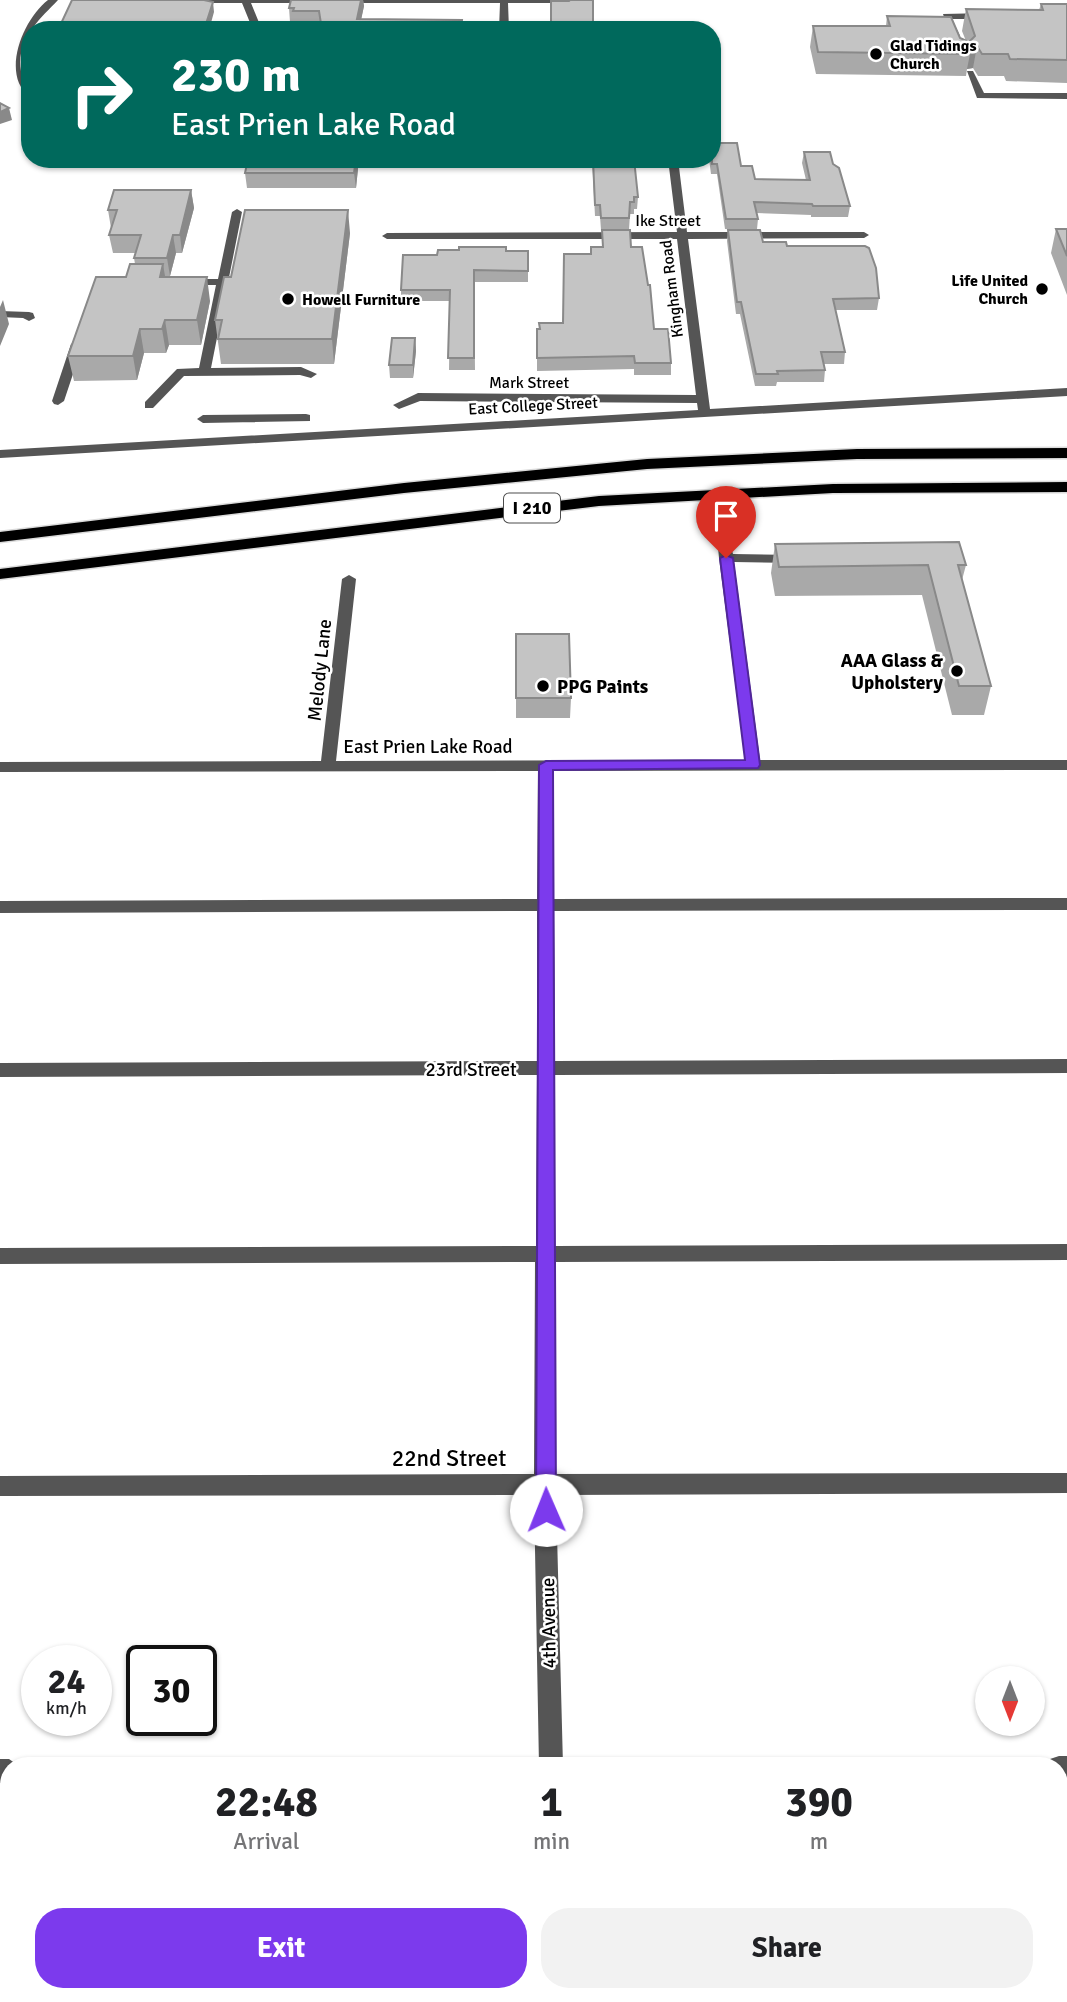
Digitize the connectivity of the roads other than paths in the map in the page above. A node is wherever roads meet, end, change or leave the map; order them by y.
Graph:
1 (54, 0) edge
2 (142, 0) edge
3 (245, 0) edge
4 (581, 0) edge
5 (504, 1) edge
6 (538, 1) edge
7 (1000, 16) edge
8 (29, 21) edge
9 (254, 21) edge
10 (504, 21) edge
11 (21, 28) edge
12 (960, 48) edge
13 (5, 54) dead end
14 (970, 73) edge
15 (7, 78) dead end
16 (21, 88) edge
17 (1067, 96) edge
18 (674, 168) edge
19 (237, 212) dead end
20 (864, 235) dead end
21 (387, 236) dead end
22 (682, 236) junction
23 (169, 282) edge
24 (222, 282) junction
25 (0, 314) edge
26 (29, 318) dead end
27 (80, 334) edge
28 (204, 371) junction
29 (311, 374) dead end
30 (1067, 392) edge
31 (702, 400) junction
32 (58, 401) dead end
33 (149, 405) dead end
34 (399, 405) dead end
35 (704, 414) junction
36 (306, 418) dead end
37 (203, 419) dead end
38 (1067, 453) edge
39 (0, 454) edge
40 (1067, 487) edge
41 (0, 537) edge
42 (809, 559) edge
43 (0, 574) edge
44 (349, 579) dead end
45 (546, 765) junction
46 (753, 765) junction
47 (1067, 765) edge
48 (328, 766) junction
49 (0, 767) edge
50 (1067, 904) edge
51 (546, 906) junction
52 (0, 907) edge
53 (1067, 1066) edge
54 (547, 1069) junction
55 (0, 1070) edge
56 (1067, 1252) edge
57 (546, 1255) junction
58 (0, 1256) edge
59 (1067, 1483) edge
60 (545, 1484) junction
61 (0, 1486) edge
62 (551, 1757) edge

1 - 8 street
2 - 3 street
3 - 5 street
3 - 9 street
4 - 6 street
5 - 6 street
5 - 10 street
7 - 12 street
11 - 13 street
14 - 17 street
15 - 16 street
18 - 22 street, Kingham Road
19 - 24 street
20 - 22 street, Ike Street
21 - 22 street, Ike Street
22 - 31 street, Kingham Road
23 - 24 street
24 - 28 street
25 - 26 street
27 - 32 street
28 - 29 street
28 - 33 street
30 - 35 street, East College Street
31 - 34 street, Mark Street
31 - 35 street, Kingham Road
35 - 39 street, East College Street
36 - 37 street
38 - 41 highway, I 210
40 - 43 highway, I 210
42 - 46 street
44 - 48 street, Melody Lane
45 - 46 street, East Prien Lake Road
45 - 48 street, East Prien Lake Road
45 - 51 street, 4th Avenue
46 - 47 street, East Prien Lake Road
48 - 49 street, East Prien Lake Road
50 - 51 street
51 - 52 street
51 - 54 street, 4th Avenue
53 - 54 street, 23rd Street
54 - 55 street, 23rd Street
54 - 57 street, 4th Avenue
56 - 57 street
57 - 58 street
57 - 60 street, 4th Avenue
59 - 60 street, 22nd Street
60 - 61 street, 22nd Street
60 - 62 street, 4th Avenue

